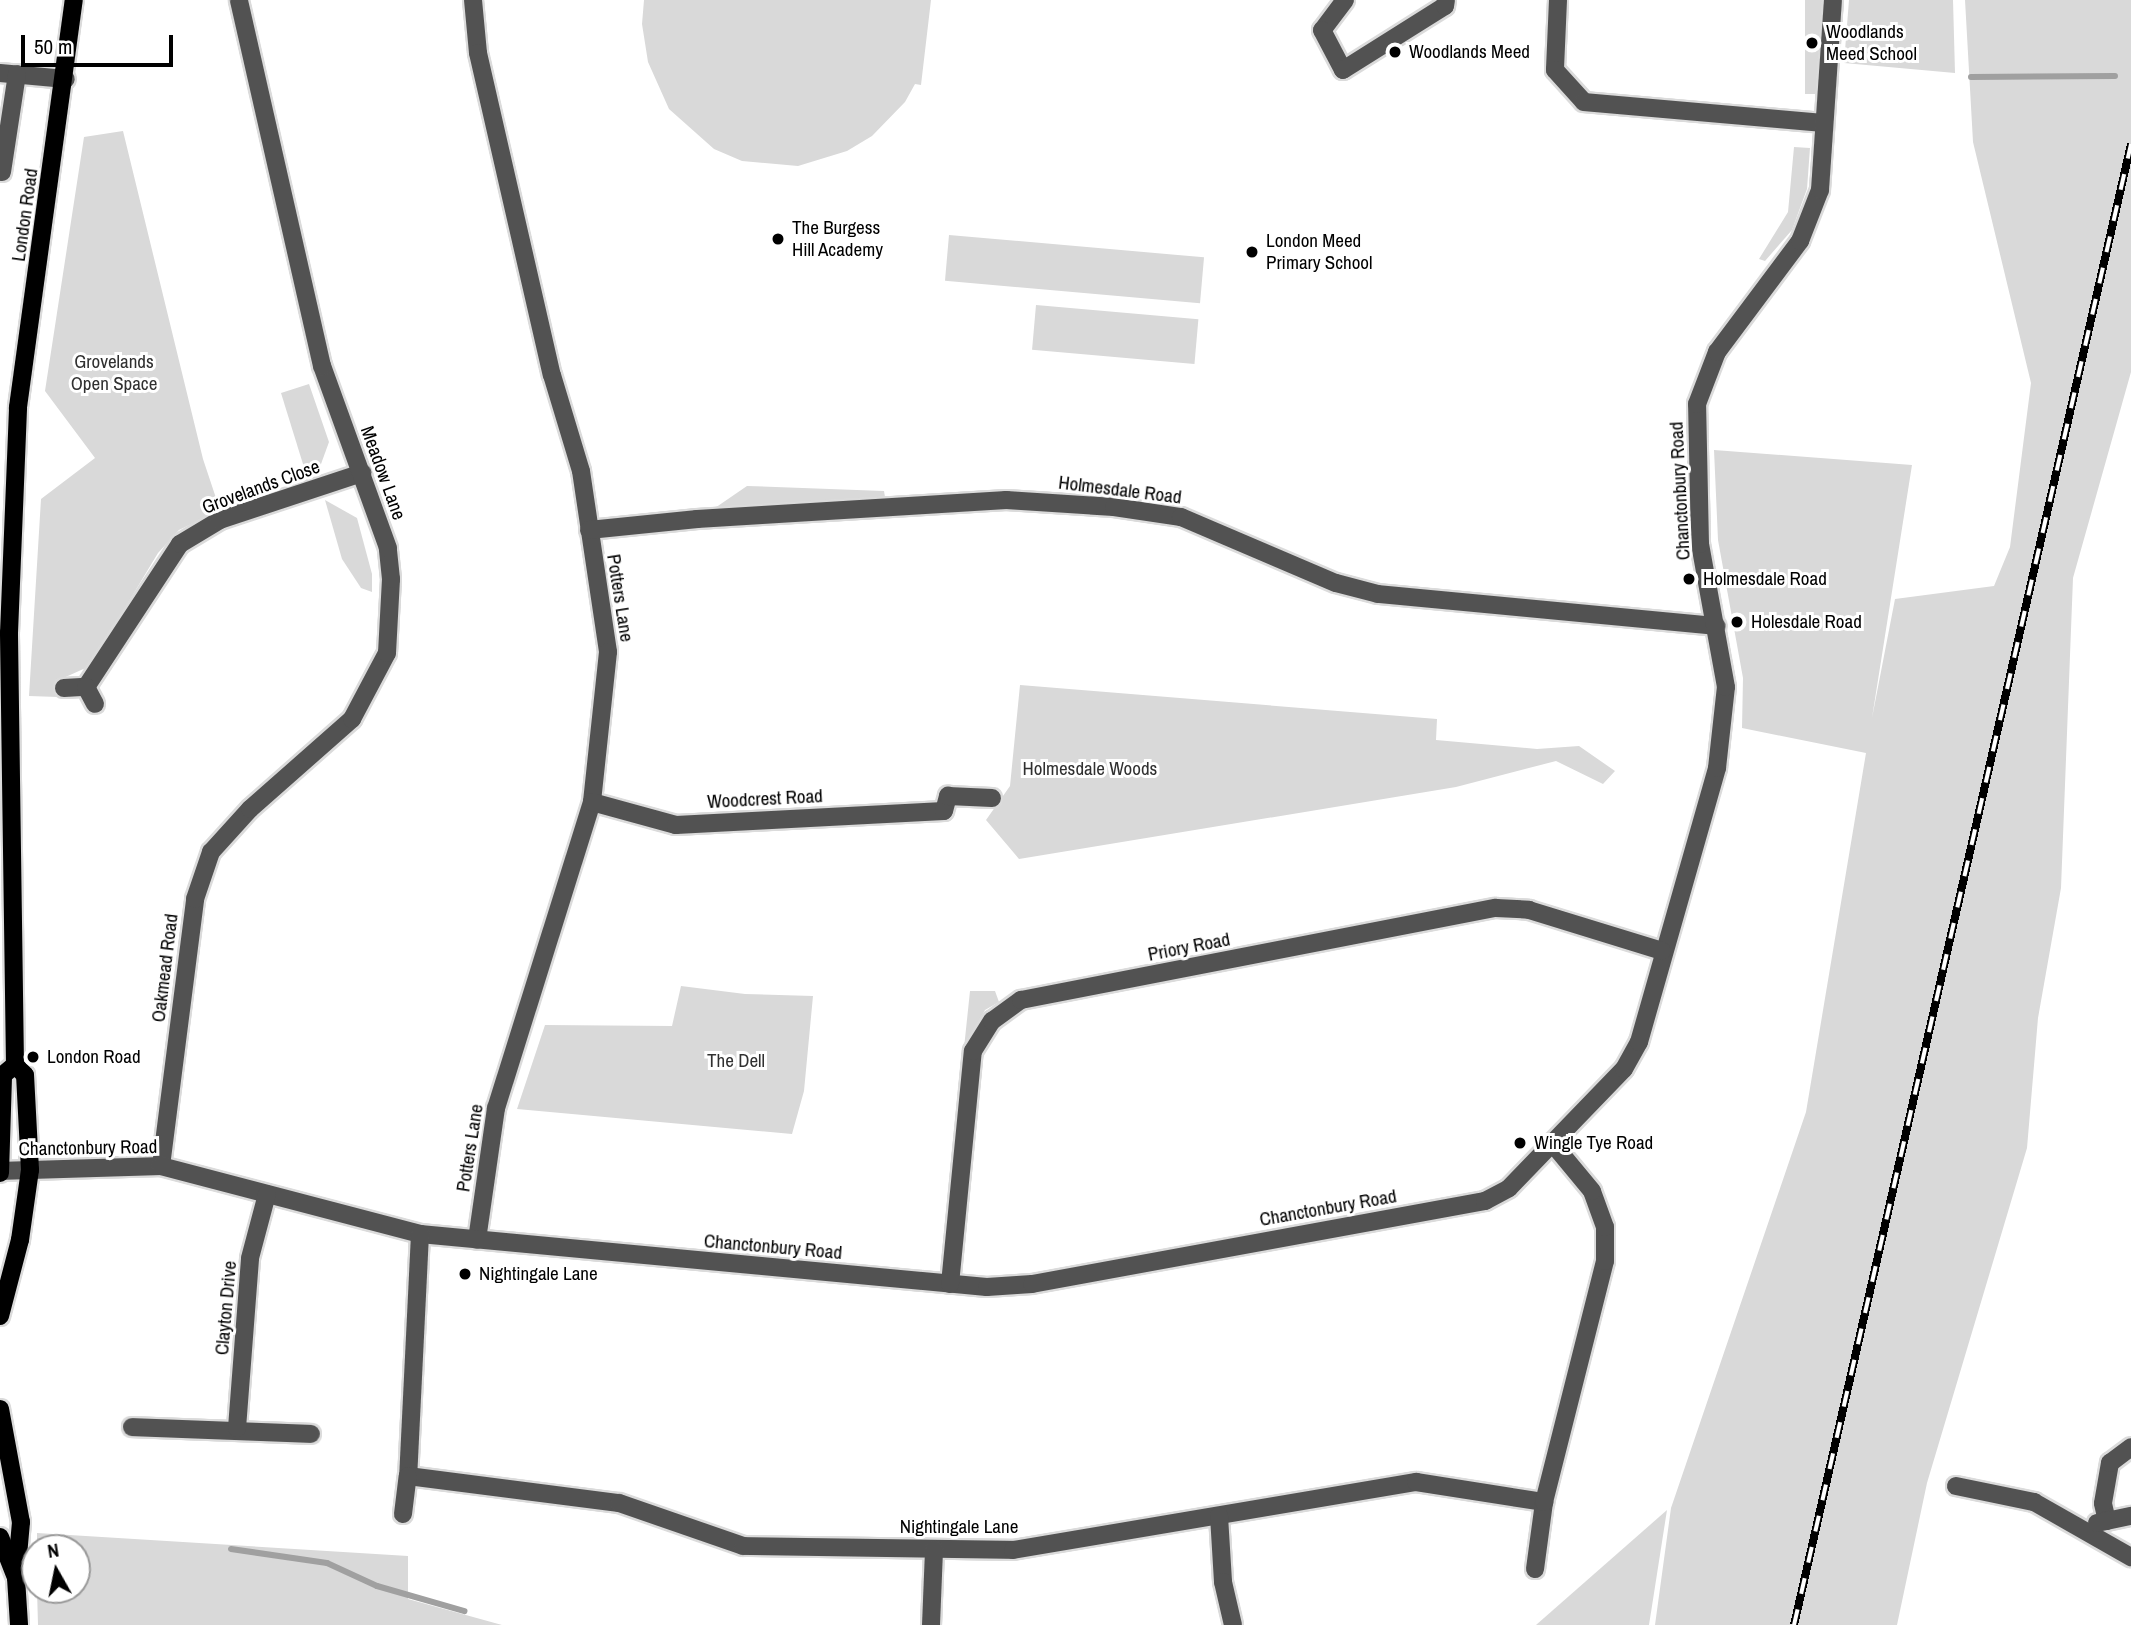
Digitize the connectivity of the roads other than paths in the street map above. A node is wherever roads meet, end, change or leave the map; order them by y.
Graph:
1 (74, 0) edge
2 (239, 0) edge
3 (473, 0) edge
4 (1345, 0) edge
5 (1446, 0) edge
6 (1558, 0) edge
7 (1833, 0) edge
8 (8, 74) edge
9 (66, 79) junction
10 (1823, 123) junction
11 (2, 172) dead end
12 (362, 473) junction
13 (589, 530) junction
14 (1716, 626) junction
15 (86, 687) junction
16 (64, 688) dead end
17 (95, 704) dead end
18 (992, 797) dead end
19 (592, 802) junction
20 (195, 899) joint
21 (1662, 951) junction
22 (15, 1065) junction
23 (1553, 1144) junction
24 (161, 1166) junction
25 (30, 1170) junction
26 (0, 1172) edge
27 (267, 1194) junction
28 (420, 1234) junction
29 (477, 1240) junction
30 (950, 1284) junction
31 (0, 1316) edge
32 (0, 1409) edge
33 (132, 1427) dead end
34 (237, 1428) junction
35 (311, 1434) dead end
36 (2131, 1447) edge
37 (408, 1476) junction
38 (1956, 1486) dead end
39 (1544, 1502) junction
40 (403, 1514) dead end
41 (1220, 1516) junction
42 (2123, 1520) edge
43 (2081, 1527) junction
44 (0, 1537) edge
45 (934, 1549) junction
46 (2131, 1557) edge
47 (1535, 1569) dead end
48 (16, 1578) junction
49 (19, 1625) edge
50 (931, 1625) edge
51 (1233, 1625) edge

1 - 9 main road, London Road
2 - 12 street, Meadow Lane
3 - 13 street, Potters Lane
4 - 5 street
6 - 10 street
7 - 10 street, Chanctonbury Road
8 - 9 street
8 - 11 street
9 - 22 main road, London Road
10 - 14 street, Chanctonbury Road
12 - 15 street, Grovelands Close
12 - 20 street, Meadow Lane
13 - 14 street, Holmesdale Road
13 - 19 street, Potters Lane
14 - 21 street, Chanctonbury Road
15 - 16 street
15 - 17 street
18 - 19 street, Woodcrest Road
19 - 29 street, Potters Lane
20 - 24 street, Oakmead Road
21 - 23 street, Chanctonbury Road
21 - 30 street, Priory Road
22 - 25 main road, London Road
22 - 26 main road, London Road
23 - 30 street, Chanctonbury Road
23 - 39 street
24 - 25 street, Chanctonbury Road
24 - 27 street, Chanctonbury Road
25 - 26 street, Chanctonbury Road
25 - 31 main road, London Road
27 - 28 street, Chanctonbury Road
27 - 34 street, Clayton Drive
28 - 29 street, Chanctonbury Road
28 - 37 street
29 - 30 street, Chanctonbury Road
32 - 48 main road
33 - 34 street
34 - 35 street
36 - 42 street
37 - 40 street
37 - 45 street, Nightingale Lane
38 - 43 street
39 - 41 street, Nightingale Lane
39 - 47 street
41 - 45 street, Nightingale Lane
41 - 51 street
42 - 43 street
43 - 46 street
44 - 48 main road
45 - 50 street
48 - 49 main road

